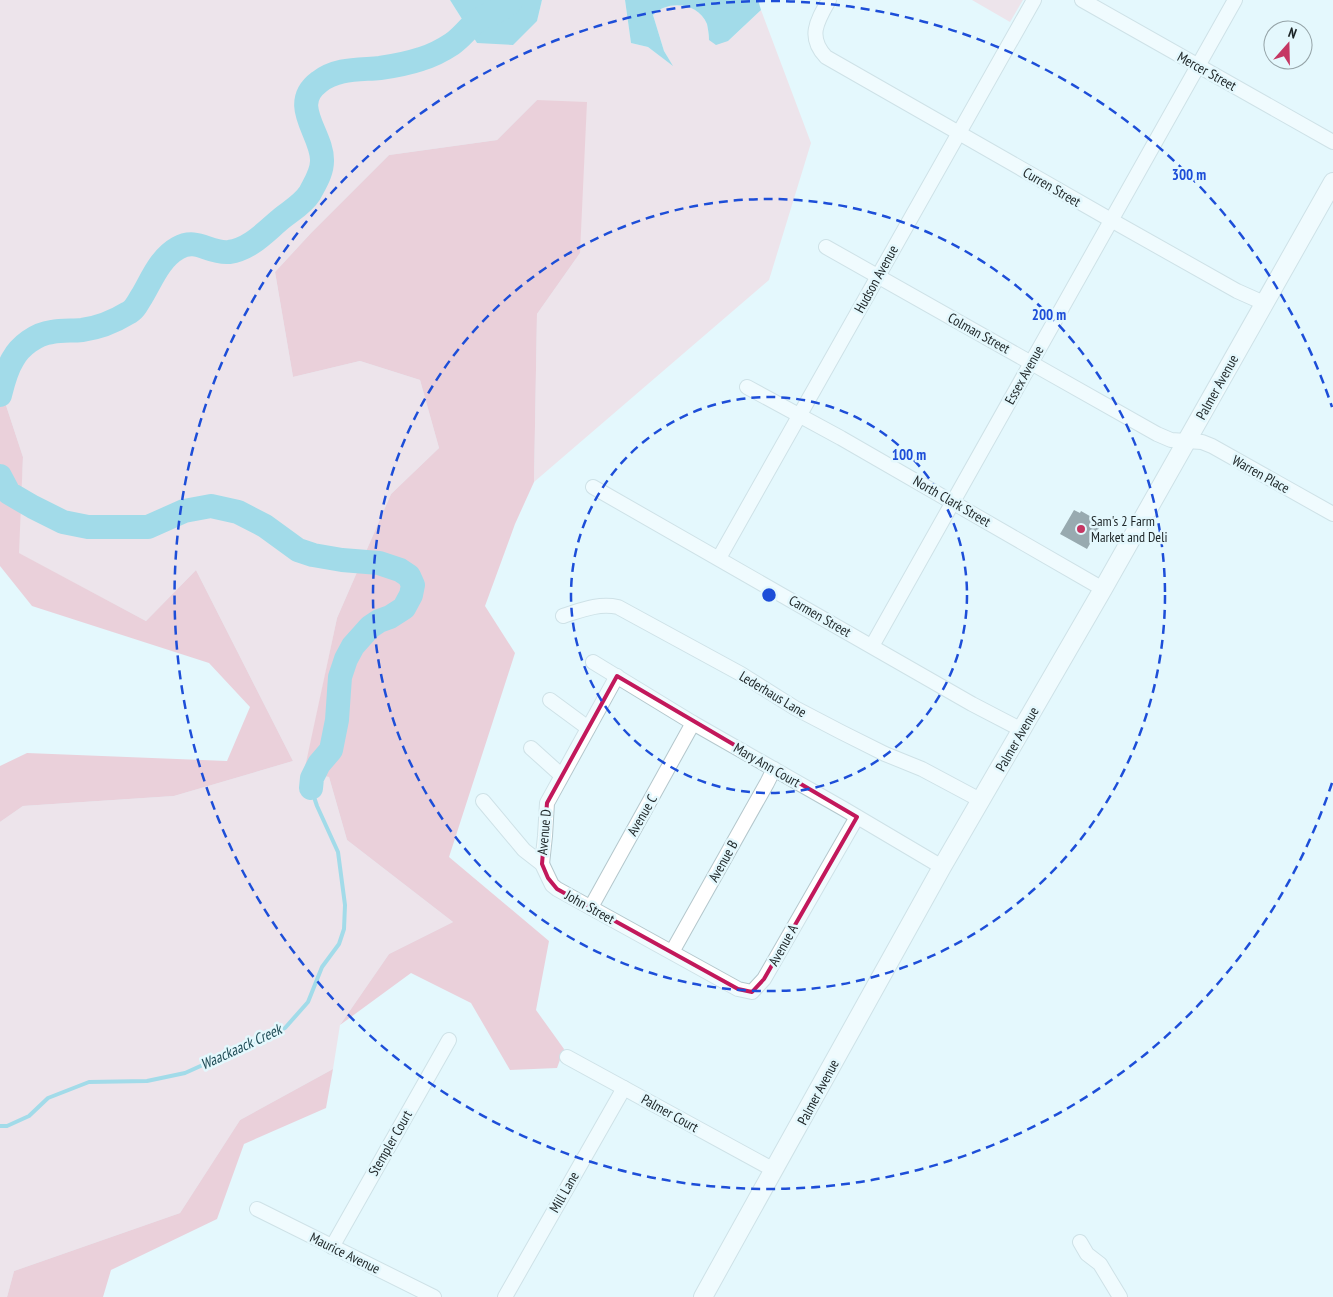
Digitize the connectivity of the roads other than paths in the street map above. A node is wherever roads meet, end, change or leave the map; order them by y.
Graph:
1 (829, 0) edge
2 (1034, 0) edge
3 (1082, 0) edge
4 (1235, 0) edge
5 (1198, 66) junction
6 (959, 134) junction
7 (1333, 142) edge
8 (1333, 182) edge
9 (1111, 220) junction
10 (826, 247) dead end
11 (878, 276) junction
12 (1264, 303) junction
13 (1031, 362) junction
14 (747, 387) dead end
15 (799, 416) junction
16 (1187, 441) junction
17 (593, 487) dead end
18 (952, 501) junction
19 (1333, 514) edge
20 (719, 558) junction
21 (1103, 589) junction
22 (563, 616) dead end
23 (872, 646) junction
24 (593, 662) dead end
25 (617, 676) junction
26 (550, 700) dead end
27 (693, 723) junction
28 (588, 728) junction
29 (1022, 730) junction
30 (531, 748) dead end
31 (774, 768) junction
32 (561, 775) junction
33 (483, 801) dead end
34 (982, 801) junction
35 (857, 817) junction
36 (542, 864) junction
37 (942, 867) junction
38 (591, 907) junction
39 (672, 952) junction
40 (449, 1040) dead end
41 (567, 1057) dead end
42 (624, 1088) junction
43 (774, 1170) junction
44 (257, 1209) dead end
45 (1080, 1242) dead end
46 (332, 1247) junction
47 (434, 1297) edge
48 (505, 1297) edge
49 (703, 1297) edge
50 (1120, 1297) edge

1 - 6 street, Curren Street
2 - 6 street, Hudson Avenue
3 - 5 street, Mercer Street
4 - 5 street, Essex Avenue
5 - 7 street, Mercer Street
5 - 9 street, Essex Avenue
6 - 9 street, Curren Street
6 - 11 street, Hudson Avenue
8 - 12 street, Palmer Avenue
9 - 12 street, Curren Street
9 - 13 street, Essex Avenue
10 - 11 street, Colman Street
11 - 13 street, Colman Street
11 - 15 street, Hudson Avenue
12 - 16 street, Palmer Avenue
13 - 16 street, Colman Street
13 - 18 street, Essex Avenue
14 - 15 street, North Clark Street
15 - 18 street, North Clark Street
15 - 20 street, Hudson Avenue
16 - 19 street, Warren Place
16 - 21 street, Palmer Avenue
17 - 20 street, Carmen Street
18 - 21 street, North Clark Street
18 - 23 street, Essex Avenue
20 - 23 street, Carmen Street
21 - 29 street, Palmer Avenue
22 - 34 street, Lederhaus Lane
23 - 29 street, Carmen Street
24 - 25 street, Mary Ann Court
25 - 27 street, Mary Ann Court
25 - 28 street, Avenue D
26 - 28 street
27 - 31 street, Mary Ann Court
27 - 38 street, Avenue C
28 - 32 street, Avenue D
29 - 34 street, Palmer Avenue
30 - 32 street
31 - 35 street, Mary Ann Court
31 - 39 street, Avenue B
32 - 36 street, Avenue D
33 - 36 street, John Street
34 - 37 street, Palmer Avenue
35 - 37 street, Mary Ann Court
35 - 39 street, Avenue A
36 - 38 street, John Street
37 - 43 street, Palmer Avenue
38 - 39 street, John Street
40 - 46 street, Stempler Court
41 - 42 street, Palmer Court
42 - 43 street, Palmer Court
42 - 48 street, Mill Lane
43 - 49 street, Palmer Avenue
44 - 46 street, Maurice Avenue
45 - 50 street
46 - 47 street, Maurice Avenue

